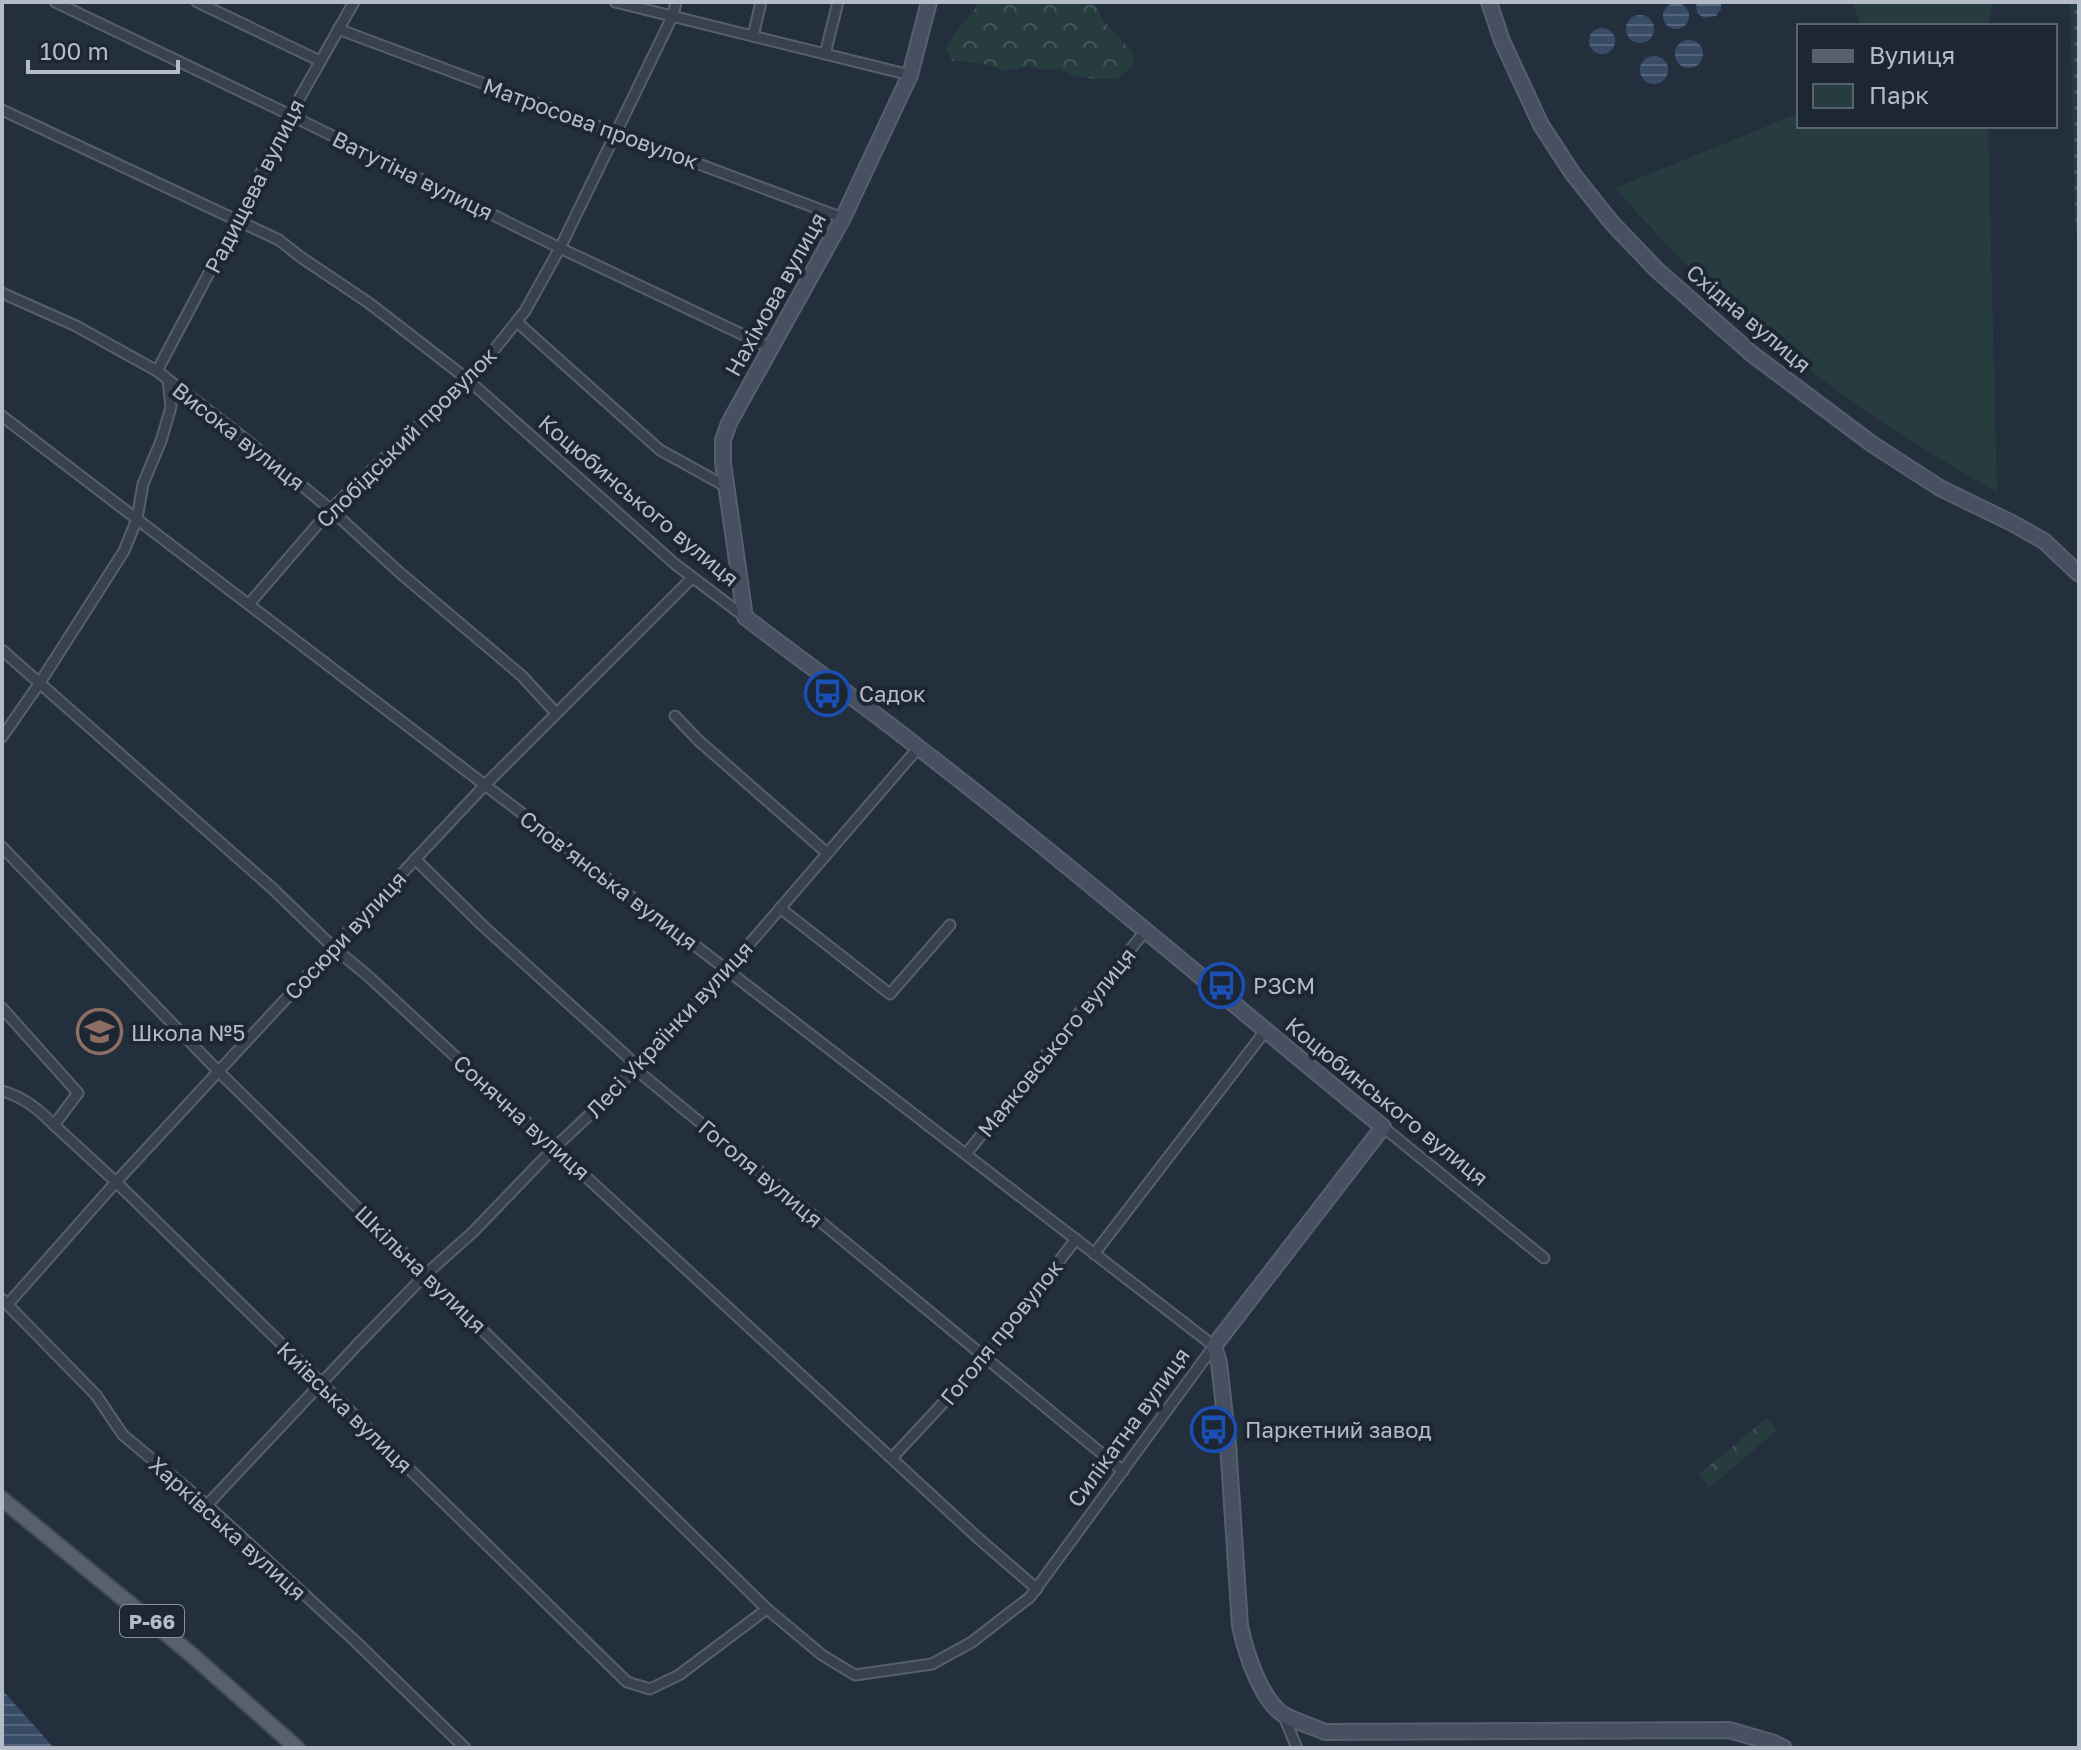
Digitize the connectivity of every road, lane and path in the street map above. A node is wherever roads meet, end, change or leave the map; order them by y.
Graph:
1 (55, 2) edge
2 (197, 2) edge
3 (354, 2) edge
4 (615, 2) edge
5 (676, 2) edge
6 (761, 2) edge
7 (838, 2) edge
8 (929, 2) edge
9 (1489, 2) edge
10 (673, 15) junction
11 (338, 29) junction
12 (753, 36) junction
13 (825, 54) junction
14 (320, 61) junction
15 (910, 75) junction
16 (2, 110) edge
17 (290, 115) junction
18 (615, 132) junction
19 (843, 218) junction
20 (237, 220) junction
21 (560, 248) junction
22 (2, 293) edge
23 (517, 322) junction
24 (771, 348) junction
25 (157, 371) junction
26 (467, 379) junction
27 (168, 380) junction
28 (2, 416) edge
29 (727, 487) junction
30 (331, 509) junction
31 (137, 519) junction
32 (2079, 574) edge
33 (692, 578) junction
34 (249, 604) junction
35 (745, 617) junction
36 (2, 650) edge
37 (39, 684) junction
38 (556, 713) junction
39 (675, 716) dead end
40 (2, 737) edge
41 (919, 747) junction
42 (485, 785) junction
43 (2, 847) edge
44 (827, 853) junction
45 (415, 859) junction
46 (780, 908) junction
47 (950, 925) dead end
48 (1146, 930) junction
49 (333, 947) junction
50 (727, 970) junction
51 (2, 1008) edge
52 (1266, 1030) junction
53 (634, 1068) junction
54 (219, 1072) junction
55 (2, 1091) edge
56 (54, 1125) junction
57 (1383, 1127) junction
58 (555, 1147) junction
59 (966, 1154) junction
60 (116, 1182) junction
61 (1076, 1239) junction
62 (1094, 1254) junction
63 (1544, 1258) dead end
64 (426, 1274) junction
65 (5, 1302) edge
66 (1214, 1346) junction
67 (985, 1358) junction
68 (321, 1383) junction
69 (892, 1458) junction
70 (1123, 1471) junction
71 (2, 1499) edge
72 (207, 1505) junction
73 (1037, 1589) junction
74 (767, 1609) junction
75 (855, 1675) joint
76 (1283, 1714) junction
77 (297, 1748) edge
78 (465, 1748) edge
79 (1297, 1748) edge
80 (1784, 1748) edge

1 - 17 street, Ватутіна вулиця
2 - 14 street
3 - 11 street, Радищева вулиця
4 - 10 street
5 - 10 street, Слобідський провулок
6 - 12 street
7 - 13 street
8 - 15 street, Нахімова вулиця
9 - 32 street, Східна вулиця
10 - 12 street
10 - 18 street, Слобідський провулок
11 - 14 street, Радищева вулиця
11 - 18 street, Матросова провулок
12 - 13 street
13 - 15 street
14 - 17 street, Радищева вулиця
15 - 19 street, Нахімова вулиця
16 - 20 street, Коцюбинського вулиця
17 - 20 street, Радищева вулиця
17 - 21 street, Ватутіна вулиця
18 - 19 street, Матросова провулок
18 - 21 street, Слобідський провулок
19 - 24 street, Нахімова вулиця
20 - 25 street, Радищева вулиця
20 - 26 street, Коцюбинського вулиця
21 - 23 street, Слобідський провулок
21 - 24 street, Ватутіна вулиця
22 - 25 street, Висока вулиця
23 - 26 street, Слобідський провулок
23 - 29 street
24 - 29 street, Нахімова вулиця
25 - 27 street, Висока вулиця
26 - 30 street, Слобідський провулок
26 - 33 street, Коцюбинського вулиця
27 - 30 street, Висока вулиця
27 - 31 street
28 - 31 street, Слов’янська вулиця
29 - 35 street, Нахімова вулиця
30 - 34 street, Слобідський провулок
30 - 38 street, Висока вулиця
31 - 34 street, Слов’янська вулиця
31 - 37 street
33 - 35 street, Коцюбинського вулиця
33 - 38 street, Сосюри вулиця
34 - 42 street, Слов’янська вулиця
35 - 41 street, Коцюбинського вулиця
36 - 37 street, Сонячна вулиця
37 - 40 street
37 - 49 street, Сонячна вулиця
38 - 42 street, Сосюри вулиця
39 - 44 street
41 - 44 street, Лесі Українки вулиця
41 - 48 street, Коцюбинського вулиця
42 - 45 street, Сосюри вулиця
42 - 50 street, Слов’янська вулиця
43 - 54 street, Шкільна вулиця
44 - 46 street, Лесі Українки вулиця
45 - 49 street, Сосюри вулиця
45 - 53 street, Гоголя вулиця
46 - 47 street
46 - 50 street, Лесі Українки вулиця
48 - 52 street, Коцюбинського вулиця
48 - 59 street, Маяковського вулиця
49 - 54 street, Сосюри вулиця
49 - 58 street, Сонячна вулиця
50 - 53 street, Лесі Українки вулиця
50 - 59 street, Слов’янська вулиця
51 - 56 street
52 - 57 street, Коцюбинського вулиця
52 - 62 street, Гоголя провулок
53 - 58 street, Лесі Українки вулиця
53 - 67 street, Гоголя вулиця
54 - 60 street, Сосюри вулиця
54 - 64 street, Шкільна вулиця
55 - 56 street, Київська вулиця
56 - 60 street, Київська вулиця
57 - 63 street, Коцюбинського вулиця
57 - 66 street, Силікатна вулиця
58 - 64 street, Лесі Українки вулиця
58 - 69 street, Сонячна вулиця
59 - 61 street, Слов’янська вулиця
60 - 65 street, Сосюри вулиця
60 - 68 street, Київська вулиця
61 - 62 street, Слов’янська вулиця
61 - 67 street, Гоголя провулок
62 - 66 street, Слов’янська вулиця
64 - 68 street, Лесі Українки вулиця
64 - 74 street, Шкільна вулиця
65 - 72 street, Харківська вулиця
66 - 70 street, Силікатна вулиця
66 - 76 street
67 - 69 street, Гоголя провулок
67 - 70 street, Гоголя вулиця
68 - 72 street, Лесі Українки вулиця
68 - 74 street, Київська вулиця
69 - 73 street, Сонячна вулиця
70 - 73 street, Силікатна вулиця
71 - 77 main road, Р-66
72 - 78 street, Харківська вулиця
73 - 75 street, Силікатна вулиця
74 - 75 street, Шкільна вулиця
76 - 79 street
76 - 80 street

